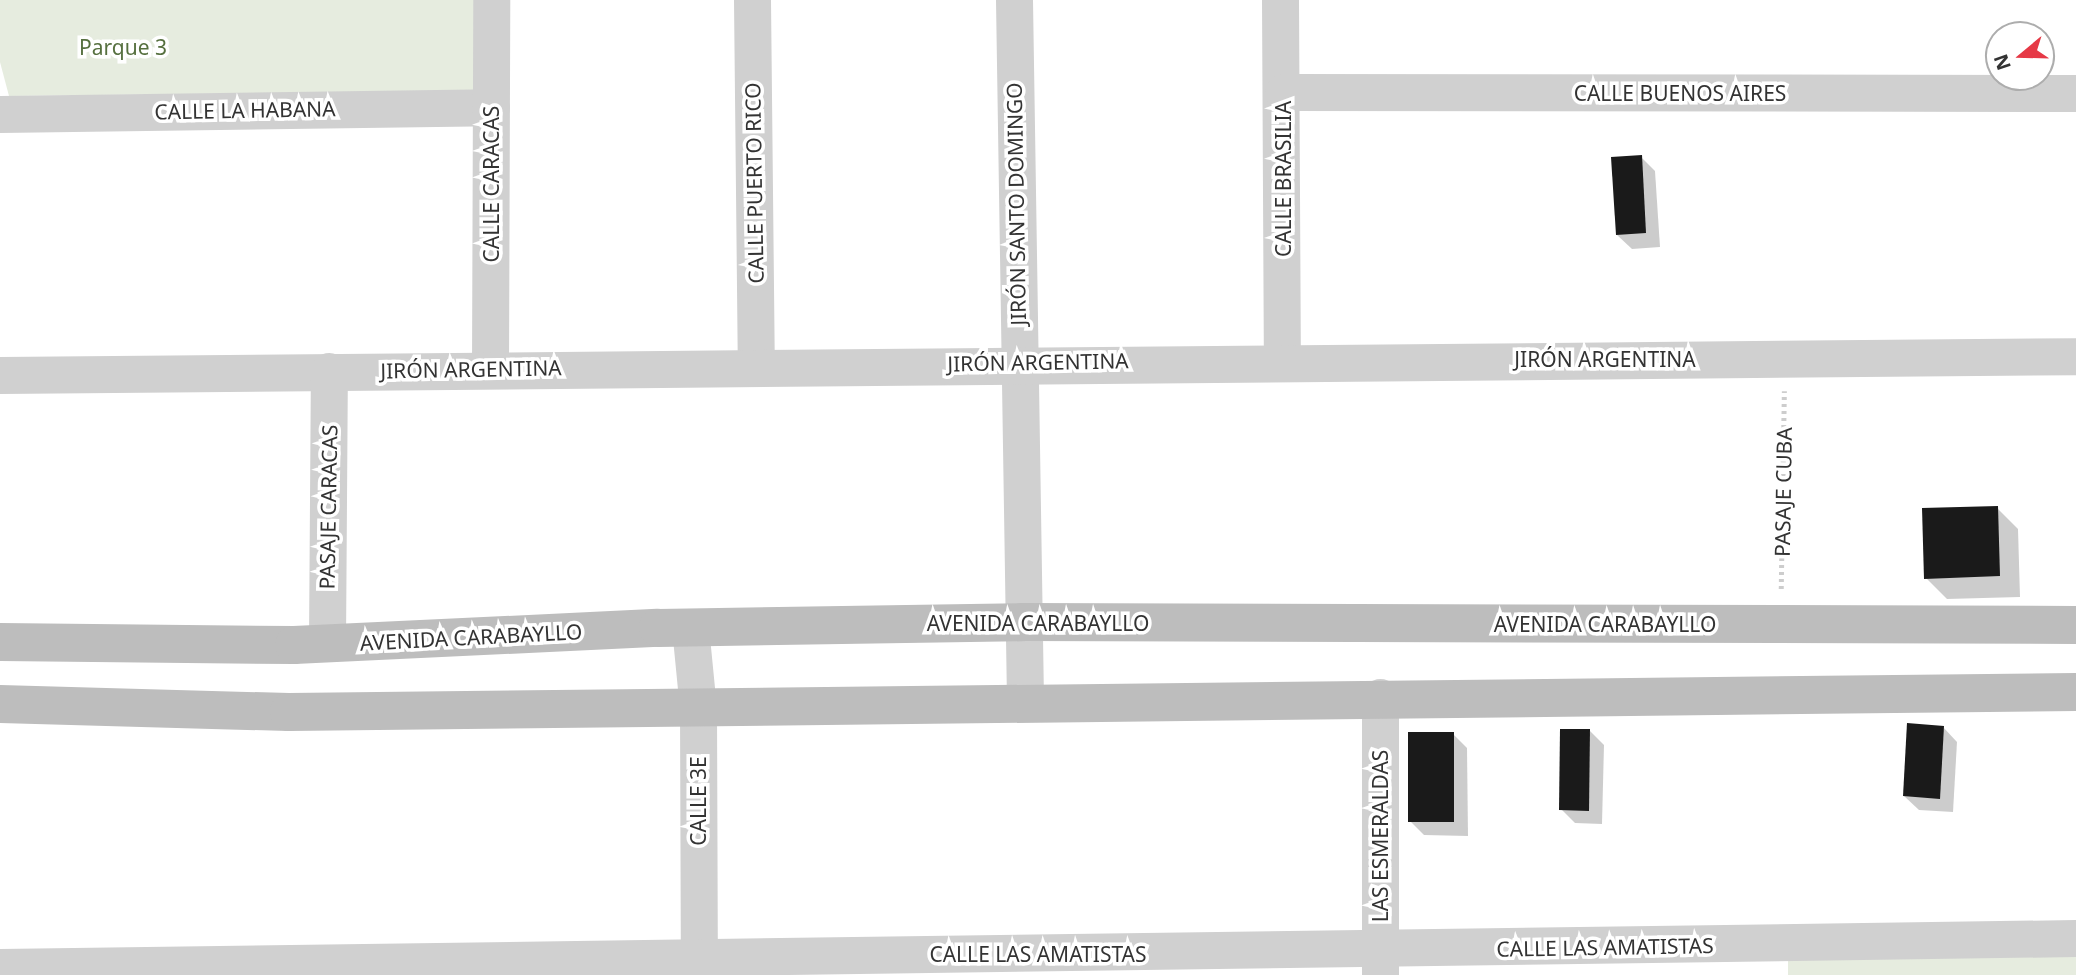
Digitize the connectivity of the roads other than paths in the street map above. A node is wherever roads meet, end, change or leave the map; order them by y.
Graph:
1 (491, 0) edge
2 (752, 0) edge
3 (1014, 0) edge
4 (1280, 0) edge
5 (1283, 92) junction
6 (2076, 93) edge
7 (491, 107) junction
8 (0, 114) edge
9 (2076, 356) edge
10 (1282, 359) junction
11 (1018, 363) junction
12 (756, 366) junction
13 (490, 369) junction
14 (330, 371) junction
15 (0, 375) edge
16 (1022, 622) junction
17 (2076, 625) edge
18 (690, 627) junction
19 (0, 642) edge
20 (327, 643) junction
21 (2076, 692) edge
22 (1380, 696) junction
23 (1025, 702) junction
24 (0, 705) edge
25 (698, 708) junction
26 (2076, 938) edge
27 (1380, 963) edge
28 (699, 966) edge
29 (0, 967) edge
30 (446, 968) edge

1 - 7 street, CALLE CARACAS
2 - 12 street, CALLE PUERTO RICO
3 - 11 street, JIRÓN SANTO DOMINGO
4 - 5 street, CALLE BRASILIA
5 - 6 street, CALLE BUENOS AIRES
5 - 10 street, CALLE BRASILIA
7 - 8 street, CALLE LA HABANA
7 - 13 street, CALLE CARACAS
9 - 10 street, JIRÓN ARGENTINA
10 - 11 street, JIRÓN ARGENTINA
11 - 12 street, JIRÓN ARGENTINA
11 - 16 street, JIRÓN SANTO DOMINGO
12 - 13 street, JIRÓN ARGENTINA
13 - 14 street, JIRÓN ARGENTINA
14 - 15 street, JIRÓN ARGENTINA
14 - 20 street, PASAJE CARACAS
16 - 17 main road, AVENIDA CARABAYLLO
16 - 18 main road, AVENIDA CARABAYLLO
16 - 23 street, JIRÓN SANTO DOMINGO
18 - 20 main road, AVENIDA CARABAYLLO
18 - 25 street, CALLE 3E
19 - 20 main road, AVENIDA CARABAYLLO
21 - 22 main road
22 - 23 main road
22 - 27 street, LAS ESMERALDAS
23 - 25 main road
24 - 25 main road
25 - 28 street, CALLE 3E
26 - 27 street, CALLE LAS AMATISTAS
27 - 28 street, CALLE LAS AMATISTAS
28 - 30 street, CALLE LAS AMATISTAS
29 - 30 street, CALLE LAS AMATISTAS

